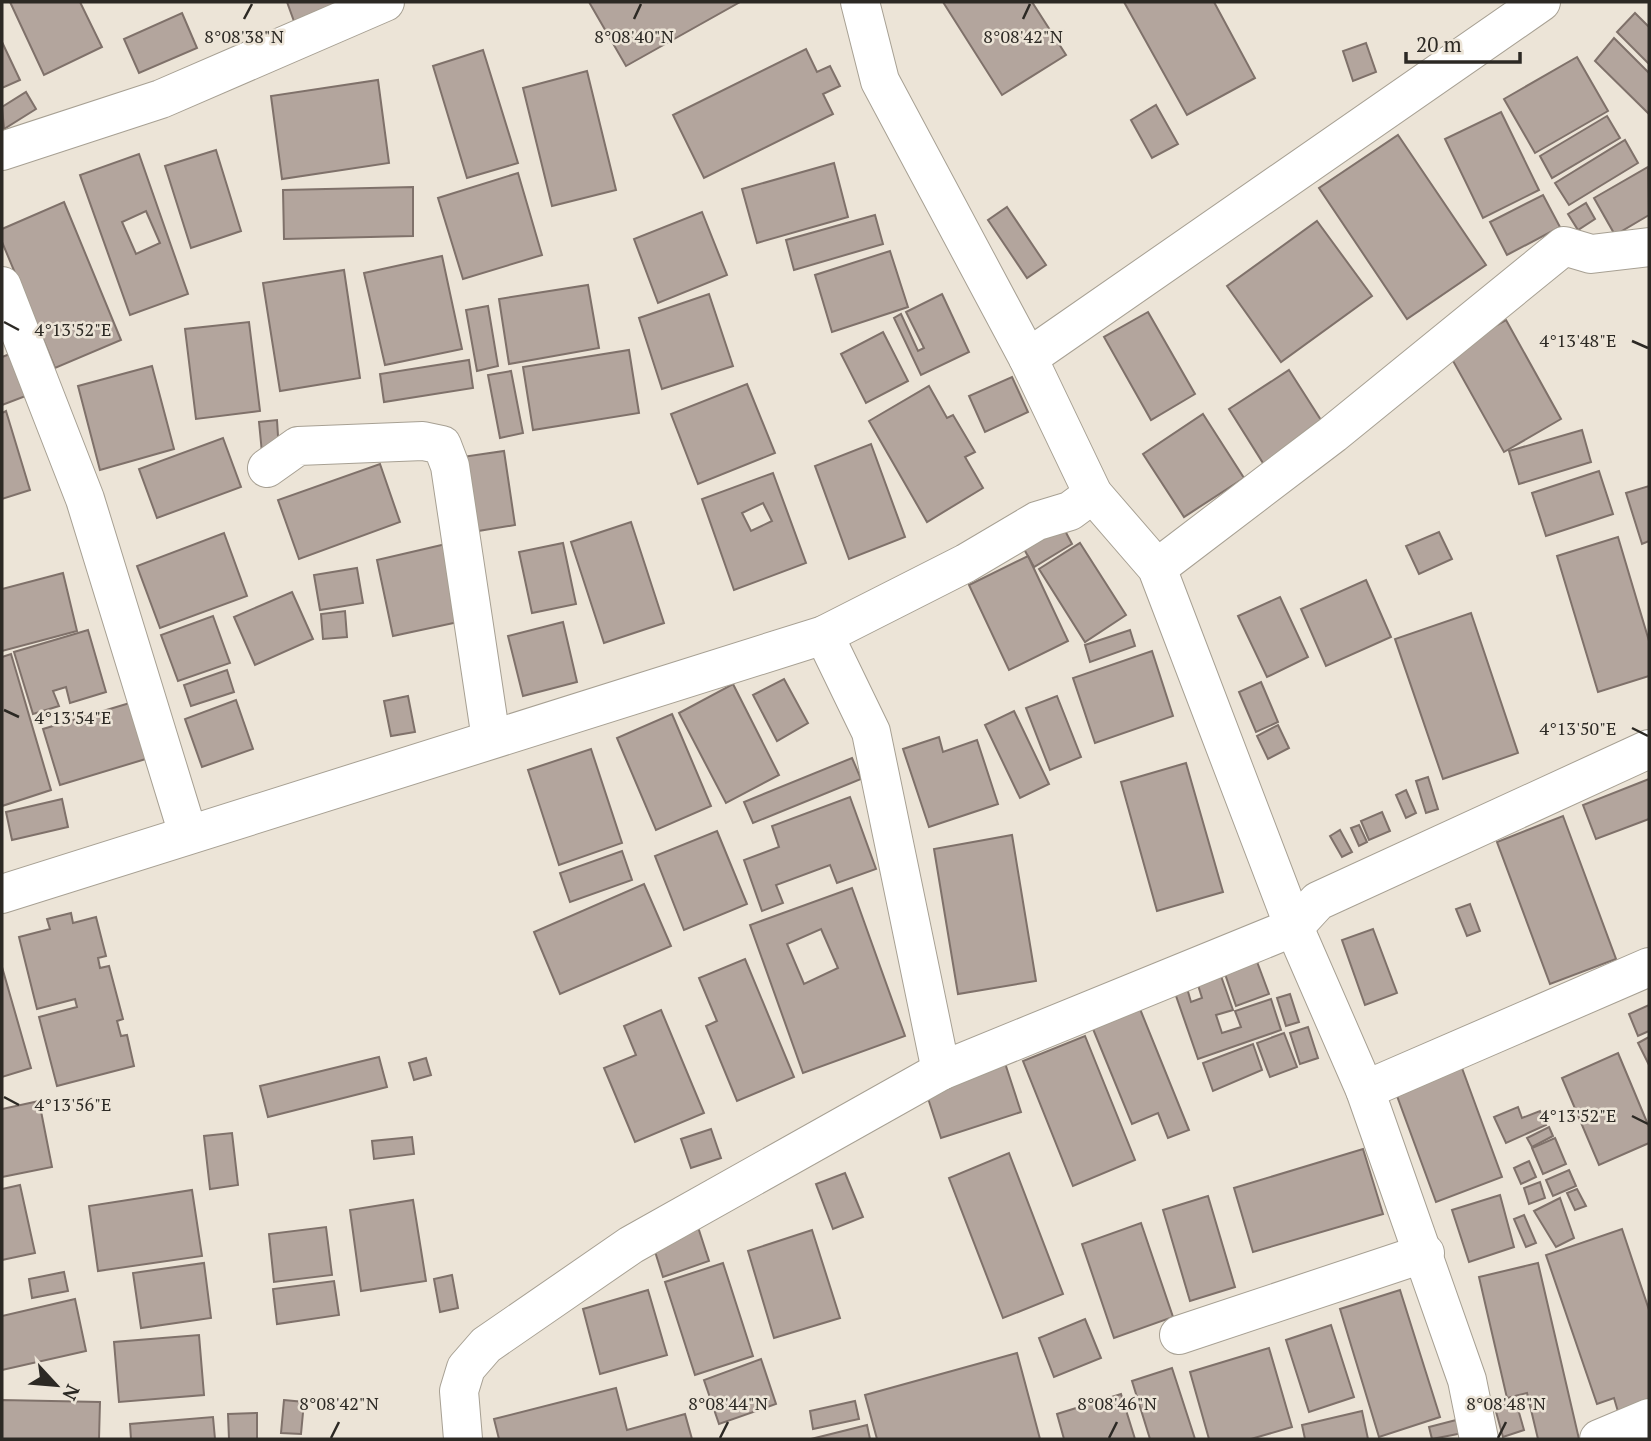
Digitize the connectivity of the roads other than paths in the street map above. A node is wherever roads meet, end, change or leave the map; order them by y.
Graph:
1 (385, 2) edge
2 (860, 2) edge
3 (1541, 2) edge
4 (2, 151) edge
5 (1649, 247) edge
6 (2, 286) edge
7 (1028, 358) junction
8 (267, 468) dead end
9 (1093, 494) junction
10 (1157, 568) junction
11 (824, 635) junction
12 (491, 739) junction
13 (1649, 749) edge
14 (188, 834) junction
15 (2, 894) edge
16 (1294, 927) junction
17 (1649, 967) edge
18 (941, 1071) junction
19 (1365, 1090) junction
20 (1424, 1253) junction
21 (1179, 1335) dead end
22 (1649, 1418) edge
23 (463, 1439) edge
24 (1479, 1439) edge
25 (1599, 1439) edge

1 - 4 street
2 - 7 street
3 - 7 street
5 - 10 street
6 - 14 street
7 - 9 street
8 - 12 street
9 - 10 street
9 - 11 street
10 - 16 street
11 - 12 street
11 - 18 street
12 - 14 street
13 - 16 street
14 - 15 street
16 - 18 street
16 - 19 street
17 - 19 street
18 - 23 street
19 - 20 street
20 - 21 street
20 - 24 street
22 - 25 street

